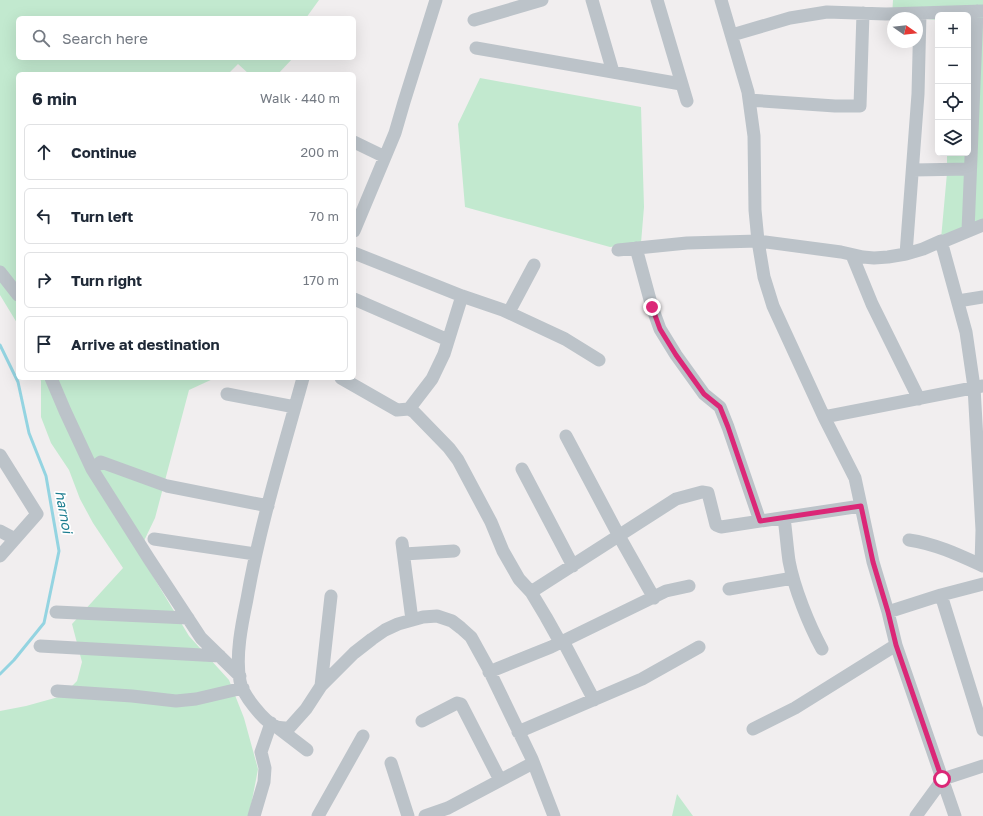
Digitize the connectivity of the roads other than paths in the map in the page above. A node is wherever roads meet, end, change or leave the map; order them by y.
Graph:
1 (436, 0) edge
2 (542, 0) edge
3 (592, 0) edge
4 (657, 0) edge
5 (721, 0) edge
6 (980, 11) edge
7 (920, 12) edge
8 (863, 13) junction
9 (887, 13) edge
10 (474, 20) dead end
11 (732, 35) junction
12 (476, 48) dead end
13 (919, 48) edge
14 (613, 72) junction
15 (681, 84) junction
16 (749, 100) junction
17 (687, 101) dead end
18 (356, 143) edge
19 (385, 157) junction
20 (970, 169) junction
21 (913, 170) junction
22 (983, 225) edge
23 (356, 226) edge
24 (968, 231) junction
25 (941, 240) junction
26 (758, 241) junction
27 (636, 248) junction
28 (618, 250) dead end
29 (356, 254) edge
30 (906, 254) junction
31 (852, 255) junction
32 (534, 265) dead end
33 (0, 272) edge
34 (16, 292) edge
35 (462, 296) junction
36 (983, 297) edge
37 (356, 300) edge
38 (958, 301) junction
39 (509, 312) junction
40 (448, 340) junction
41 (599, 360) dead end
42 (52, 380) edge
43 (302, 380) edge
44 (344, 380) edge
45 (978, 387) edge
46 (228, 394) dead end
47 (919, 399) junction
48 (295, 407) junction
49 (409, 409) junction
50 (824, 417) junction
51 (566, 436) dead end
52 (0, 455) edge
53 (92, 469) junction
54 (522, 469) dead end
55 (268, 506) junction
56 (861, 506) junction
57 (784, 518) junction
58 (760, 521) junction
59 (982, 530) edge
60 (0, 531) edge
61 (619, 536) junction
62 (15, 539) junction
63 (154, 539) dead end
64 (909, 540) dead end
65 (454, 551) dead end
66 (255, 554) junction
67 (0, 556) edge
68 (573, 566) junction
69 (982, 566) edge
70 (793, 578) junction
71 (983, 584) edge
72 (689, 586) dead end
73 (729, 589) dead end
74 (531, 592) junction
75 (941, 595) junction
76 (331, 596) dead end
77 (654, 598) junction
78 (56, 612) dead end
79 (888, 612) junction
80 (188, 618) junction
81 (412, 620) junction
82 (562, 642) junction
83 (896, 645) junction
84 (40, 646) dead end
85 (699, 647) dead end
86 (822, 649) dead end
87 (220, 656) junction
88 (489, 672) junction
89 (241, 682) junction
90 (321, 686) junction
91 (57, 691) dead end
92 (594, 700) junction
93 (422, 721) dead end
94 (274, 725) junction
95 (753, 729) dead end
96 (983, 730) edge
97 (518, 732) junction
98 (363, 736) dead end
99 (307, 750) dead end
100 (391, 763) dead end
101 (534, 763) junction
102 (983, 766) edge
103 (942, 779) junction
104 (500, 780) junction
105 (254, 816) edge
106 (318, 816) edge
107 (408, 816) edge
108 (425, 816) edge
109 (554, 816) edge
110 (916, 816) edge
111 (955, 816) edge

1 - 19 street
2 - 10 street
3 - 14 street
4 - 15 street
5 - 11 street
6 - 7 street
6 - 20 street
8 - 9 street
8 - 11 street
8 - 16 street
11 - 16 street
12 - 14 street
13 - 21 street
14 - 15 street
15 - 17 street
16 - 26 street
18 - 19 street
19 - 23 street
20 - 21 street
20 - 24 street
21 - 30 street
22 - 24 street
24 - 25 street
25 - 30 street
25 - 38 street
26 - 27 street
26 - 31 street
26 - 50 street
27 - 28 street
27 - 58 street
29 - 35 street
30 - 31 street
31 - 47 street
32 - 39 street
33 - 34 street
35 - 39 street
35 - 40 street
36 - 38 street
37 - 40 street
38 - 45 street
39 - 41 street
40 - 49 street
42 - 53 street
43 - 48 street
44 - 49 street
45 - 47 street
45 - 59 street
46 - 48 street
47 - 50 street
48 - 55 street
49 - 74 street
50 - 56 street
51 - 61 street
52 - 62 street
53 - 55 street
53 - 80 street
54 - 68 street
55 - 66 street
56 - 57 street
56 - 79 street
57 - 58 street
57 - 70 street
58 - 61 street
59 - 69 street
60 - 62 street
61 - 68 street
61 - 77 street
62 - 67 street
63 - 66 street
64 - 69 street
65 - 81 street
66 - 89 street
68 - 74 street
70 - 73 street
70 - 86 street
71 - 75 street
72 - 77 street
74 - 82 street
75 - 79 street
75 - 96 street
76 - 90 street
77 - 82 street
78 - 80 street
79 - 83 street
80 - 87 street
81 - 88 street
81 - 90 street
82 - 88 street
82 - 92 street
83 - 95 street
83 - 103 street
84 - 87 street
85 - 92 street
87 - 89 street
88 - 97 street
89 - 91 street
89 - 94 street
90 - 94 street
92 - 97 street
93 - 104 street
94 - 99 street
94 - 105 street
97 - 101 street
98 - 106 street
100 - 107 street
101 - 104 street
101 - 109 street
102 - 103 street
103 - 110 street
103 - 111 street
104 - 108 street

